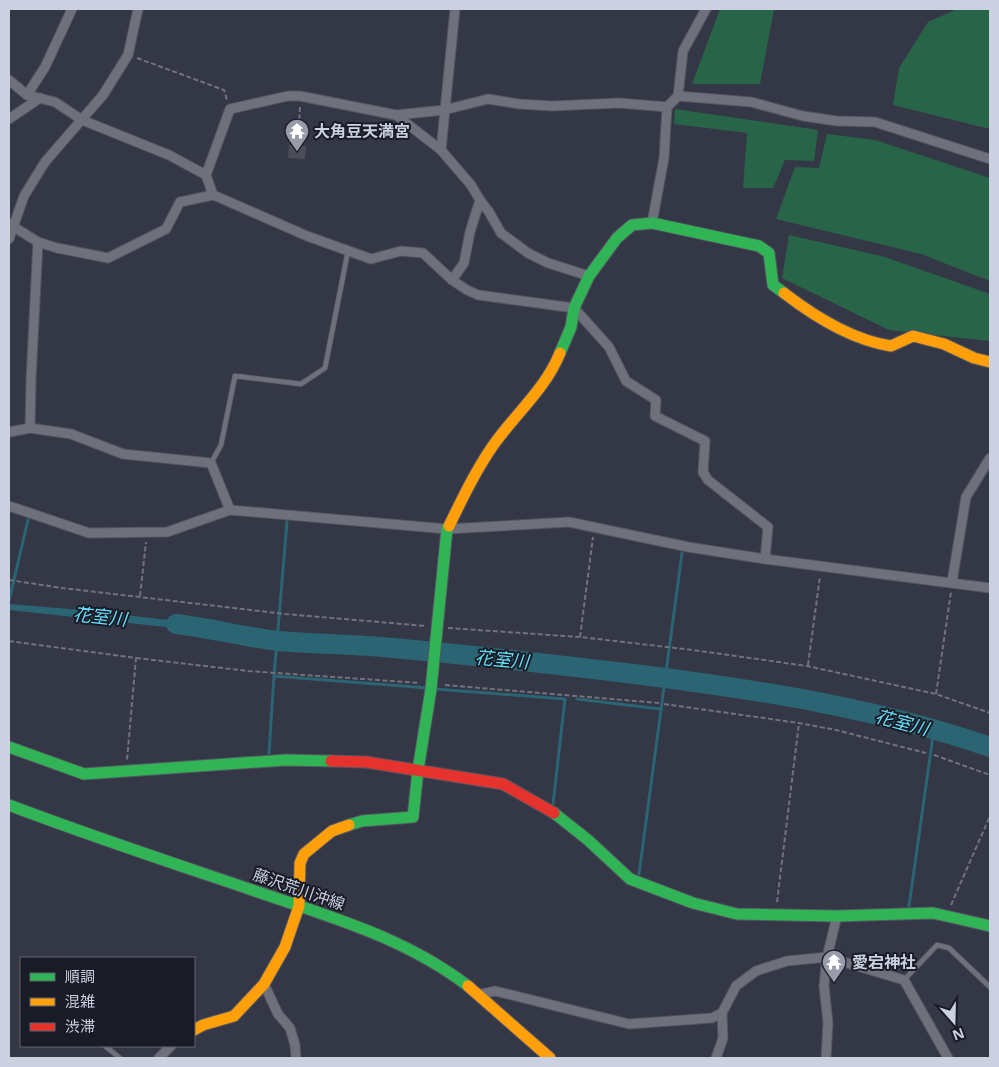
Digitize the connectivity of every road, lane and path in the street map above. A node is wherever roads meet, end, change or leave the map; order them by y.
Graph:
1 (72, 9) edge
2 (138, 9) edge
3 (455, 9) edge
4 (706, 9) edge
5 (128, 54) junction
6 (9, 80) edge
7 (27, 95) junction
8 (300, 96) junction
9 (678, 96) junction
10 (40, 98) junction
11 (666, 107) junction
12 (230, 109) junction
13 (444, 110) junction
14 (396, 115) junction
15 (9, 118) edge
16 (82, 120) junction
17 (298, 142) dead end
18 (441, 150) junction
19 (990, 159) edge
20 (206, 175) junction
21 (213, 195) junction
22 (480, 200) junction
23 (652, 224) junction
24 (11, 225) edge
25 (9, 239) edge
26 (38, 242) junction
27 (348, 251) junction
28 (589, 276) junction
29 (452, 280) junction
30 (574, 308) junction
31 (990, 362) edge
32 (30, 428) junction
33 (9, 432) edge
34 (990, 458) edge
35 (211, 463) junction
36 (9, 506) edge
37 (230, 510) junction
38 (594, 527) junction
39 (447, 529) junction
40 (147, 532) junction
41 (765, 559) junction
42 (822, 566) junction
43 (9, 580) edge
44 (952, 582) junction
45 (990, 588) edge
46 (140, 597) junction
47 (437, 627) junction
48 (580, 638) junction
49 (9, 641) edge
50 (136, 658) junction
51 (807, 666) junction
52 (430, 689) junction
53 (936, 694) junction
54 (659, 703) dead end
55 (664, 704) dead end
56 (990, 713) edge
57 (800, 723) junction
58 (9, 747) edge
59 (926, 753) dead end
60 (934, 755) dead end
61 (418, 770) junction
62 (126, 772) junction
63 (990, 774) edge
64 (9, 805) edge
65 (990, 816) edge
66 (299, 906) junction
67 (775, 914) junction
68 (946, 915) junction
69 (837, 916) junction
70 (990, 926) edge
71 (827, 957) junction
72 (904, 980) junction
73 (264, 984) junction
74 (990, 987) edge
75 (478, 995) junction
76 (722, 1013) junction
77 (195, 1029) edge
78 (106, 1047) edge
79 (170, 1047) edge
80 (120, 1058) edge
81 (159, 1058) edge
82 (296, 1058) edge
83 (550, 1058) edge
84 (716, 1058) edge
85 (826, 1058) edge
86 (948, 1058) edge

1 - 7 street
2 - 5 street
3 - 13 street
4 - 9 street
5 - 12 path
5 - 16 street
6 - 7 street
7 - 10 street
8 - 12 street
8 - 14 street
8 - 17 path
9 - 11 street
9 - 19 street
10 - 15 street
10 - 16 street
11 - 13 street
11 - 23 street
12 - 20 street
13 - 14 street
13 - 18 street
14 - 18 street
16 - 20 street
16 - 24 street
18 - 22 street
20 - 21 street
21 - 26 street
21 - 27 street
22 - 28 street
22 - 29 street
23 - 28 street
23 - 31 street
24 - 25 street
24 - 26 street
26 - 32 street
27 - 29 street
27 - 35 lane
28 - 30 street
29 - 30 street
30 - 39 street
30 - 41 street
32 - 33 street
32 - 35 street
34 - 44 street
35 - 37 street
36 - 40 street
37 - 39 street
37 - 40 street
38 - 39 street
38 - 41 street
38 - 48 path
39 - 47 street
40 - 46 path
41 - 42 street
42 - 44 street
42 - 51 path
43 - 46 path
44 - 45 street
44 - 53 path
46 - 47 path
47 - 48 path
47 - 52 street
48 - 51 path
49 - 50 path
50 - 52 path
50 - 62 path
51 - 53 path
52 - 54 path
52 - 61 street
53 - 56 path
55 - 57 path
57 - 59 path
57 - 67 path
58 - 62 street
60 - 63 path
61 - 62 street
61 - 66 street
61 - 67 street
64 - 66 street, 藤沢荒川沖線
65 - 68 path
66 - 73 street
66 - 75 street, 藤沢荒川沖線
67 - 69 street
68 - 69 street
68 - 70 street
69 - 71 street
71 - 72 street
71 - 76 street
71 - 85 street
72 - 74 lane
72 - 86 street
73 - 77 street
73 - 82 street
75 - 76 street
75 - 83 street, 藤沢荒川沖線
76 - 84 street
78 - 80 lane
79 - 81 street

